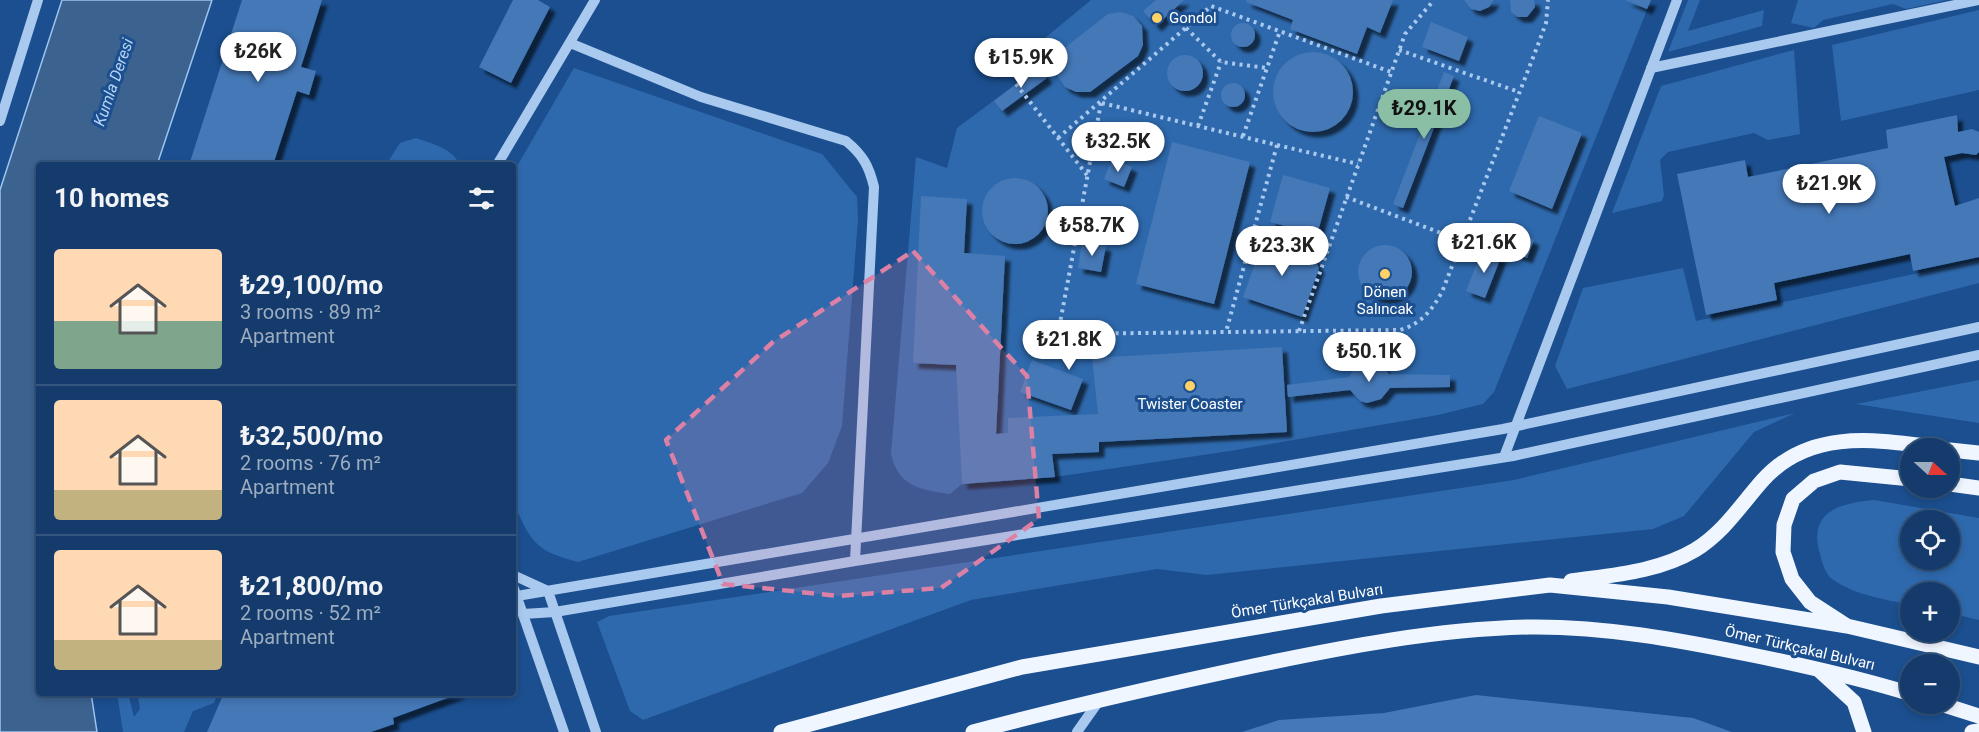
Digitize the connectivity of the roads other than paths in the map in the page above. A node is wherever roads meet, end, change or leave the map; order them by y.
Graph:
1 (38, 0) edge
2 (595, 0) edge
3 (1677, 0) edge
4 (1978, 0) edge
5 (570, 43) junction
6 (1651, 68) junction
7 (0, 121) edge
8 (499, 162) edge
9 (1979, 327) edge
10 (1979, 355) edge
11 (1516, 425) junction
12 (1900, 444) edge
13 (1960, 451) edge
14 (1979, 453) edge
15 (1504, 458) junction
16 (1900, 478) edge
17 (1960, 485) edge
18 (1979, 488) edge
19 (856, 538) junction
20 (855, 561) junction
21 (516, 576) edge
22 (1550, 585) junction
23 (516, 591) edge
24 (548, 591) junction
25 (516, 594) edge
26 (555, 612) junction
27 (523, 614) junction
28 (1846, 626) junction
29 (1979, 657) edge
30 (1818, 669) junction
31 (1900, 691) edge
32 (1101, 698) junction
33 (1960, 710) edge
34 (1979, 716) edge
35 (1979, 731) edge
36 (564, 732) edge
37 (596, 732) edge
38 (781, 732) edge
39 (973, 732) edge
40 (1077, 732) edge
41 (1864, 732) edge
42 (1972, 732) edge

1 - 7 street
2 - 5 street
3 - 6 street
4 - 6 street
5 - 8 street
5 - 19 street
6 - 11 street
9 - 11 street
10 - 15 street
11 - 15 street
11 - 19 street
12 - 22 main road
13 - 14 main road
15 - 20 street
16 - 28 main road
17 - 18 main road
19 - 20 street
19 - 24 street
20 - 26 street
21 - 24 street
22 - 28 main road, Ömer Türkçakal Bulvarı
22 - 38 main road, Ömer Türkçakal Bulvarı
23 - 24 street
24 - 26 street
25 - 27 street
26 - 27 street
26 - 37 street
27 - 36 street
28 - 29 main road, Ömer Türkçakal Bulvarı
30 - 31 main road, Ömer Türkçakal Bulvarı
30 - 32 main road, Ömer Türkçakal Bulvarı
30 - 41 main road
32 - 39 main road, Ömer Türkçakal Bulvarı
32 - 40 street
33 - 34 main road
35 - 42 main road

